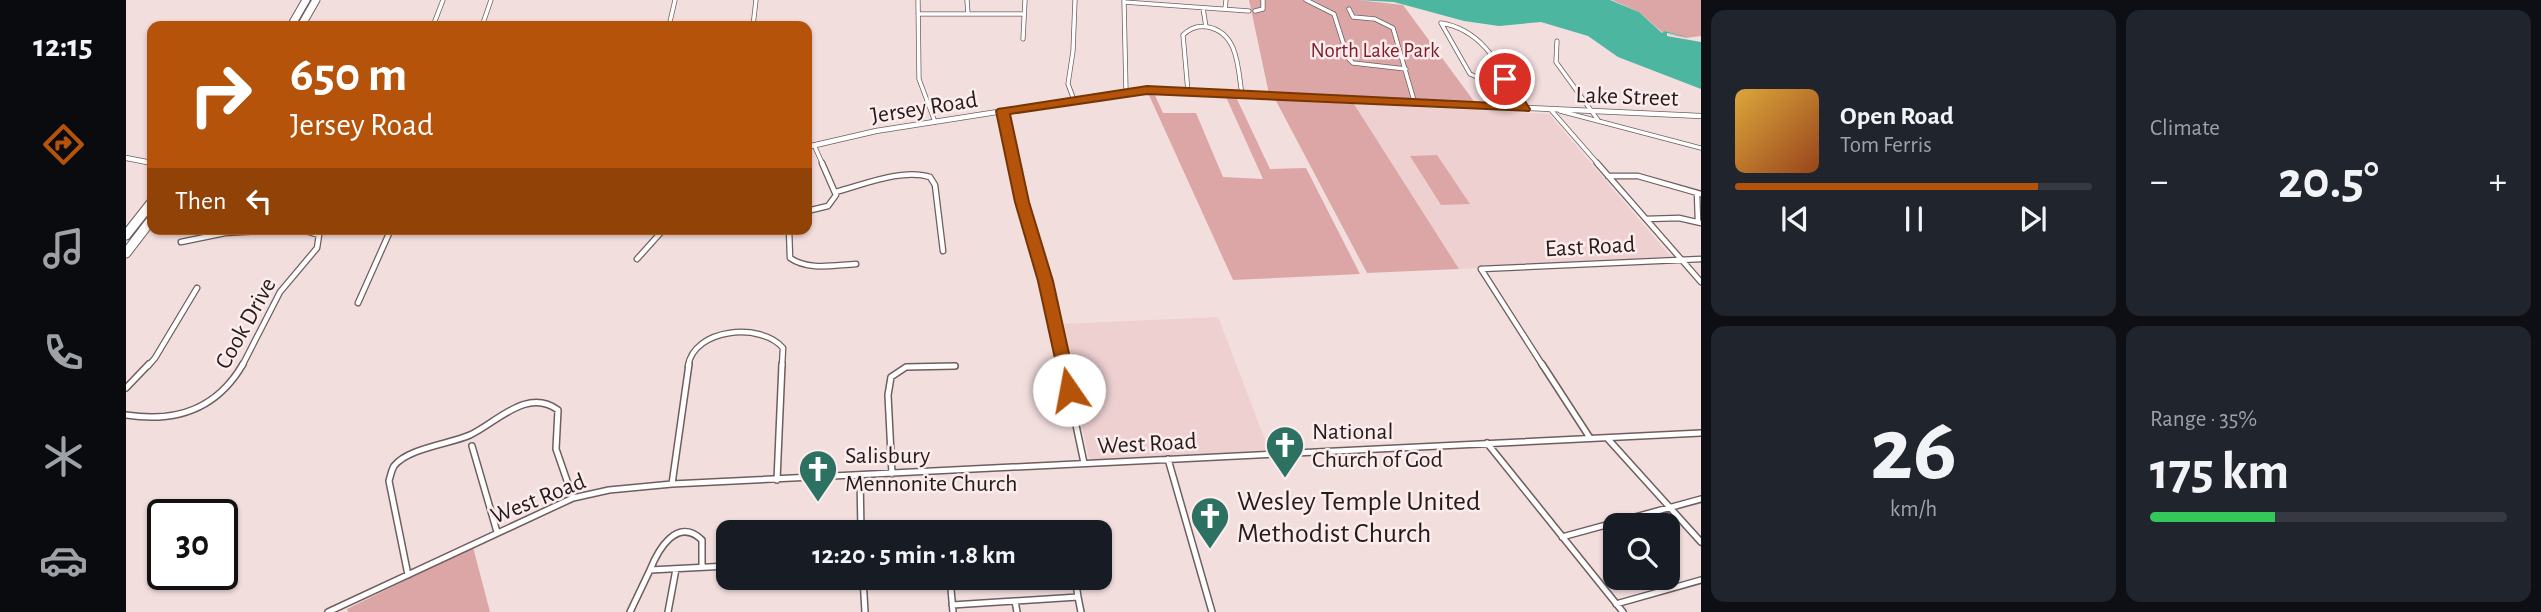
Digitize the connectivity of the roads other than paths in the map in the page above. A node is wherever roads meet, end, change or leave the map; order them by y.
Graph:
1 (306, 0) edge
2 (316, 0) edge
3 (443, 0) edge
4 (491, 0) edge
5 (675, 0) edge
6 (756, 0) edge
7 (918, 0) edge
8 (967, 0) edge
9 (1025, 0) edge
10 (1075, 0) edge
11 (1178, 0) edge
12 (1226, 0) edge
13 (1263, 0) edge
14 (1306, 0) edge
15 (1124, 1) edge
16 (1179, 6) junction
17 (1203, 8) junction
18 (1225, 9) junction
19 (1349, 9) dead end
20 (1249, 11) dead end
21 (1255, 11) dead end
22 (918, 14) junction
23 (968, 14) junction
24 (1024, 15) junction
25 (294, 21) edge
26 (304, 21) edge
27 (435, 21) edge
28 (484, 21) edge
29 (669, 21) edge
30 (754, 21) edge
31 (1206, 27) junction
32 (1023, 38) dead end
33 (1558, 41) dead end
34 (1406, 69) junction
35 (1505, 79) junction
36 (1126, 92) junction
37 (1188, 92) junction
38 (1242, 95) junction
39 (1074, 100) junction
40 (1415, 104) junction
41 (1524, 109) junction
42 (1554, 110) junction
43 (1003, 111) junction
44 (1590, 112) junction
45 (1701, 116) edge
46 (1599, 121) junction
47 (935, 122) junction
48 (814, 145) joint
49 (1701, 148) edge
50 (126, 158) edge
51 (147, 162) edge
52 (1608, 176) junction
53 (835, 192) junction
54 (1699, 193) edge
55 (147, 208) edge
56 (812, 210) edge
57 (1646, 219) junction
58 (1699, 222) edge
59 (147, 226) edge
60 (126, 235) edge
61 (215, 235) edge
62 (319, 235) edge
63 (388, 235) edge
64 (659, 235) edge
65 (789, 235) edge
66 (181, 242) dead end
67 (943, 251) dead end
68 (126, 253) edge
69 (637, 259) dead end
70 (1701, 259) edge
71 (1682, 260) junction
72 (856, 264) dead end
73 (1701, 282) edge
74 (197, 288) dead end
75 (358, 303) dead end
76 (955, 366) dead end
77 (126, 388) edge
78 (126, 415) edge
79 (1701, 433) edge
80 (1607, 438) junction
81 (1591, 439) junction
82 (1487, 443) junction
83 (472, 446) dead end
84 (1168, 459) junction
85 (1084, 463) junction
86 (892, 474) junction
87 (860, 476) junction
88 (777, 480) junction
89 (672, 484) junction
90 (573, 498) junction
91 (1701, 499) edge
92 (1670, 508) junction
93 (862, 520) edge
94 (497, 532) junction
95 (1562, 537) junction
96 (1701, 542) edge
97 (716, 567) edge
98 (702, 568) junction
99 (676, 569) junction
100 (650, 570) junction
101 (408, 575) junction
102 (1701, 580) edge
103 (864, 590) edge
104 (951, 590) edge
105 (1077, 590) edge
106 (1078, 597) junction
107 (1015, 601) junction
108 (1616, 604) junction
109 (952, 609) edge
110 (328, 612) edge
111 (630, 612) edge
112 (668, 612) edge
113 (865, 612) edge
114 (1017, 612) edge
115 (1081, 612) edge
116 (1212, 612) edge
117 (1623, 612) edge

1 - 25 highway
2 - 26 highway
3 - 27 street
4 - 28 street
5 - 29 street
6 - 30 street
7 - 22 street
8 - 23 street
9 - 24 street
10 - 39 street
11 - 16 street
12 - 18 street
13 - 21 street
14 - 34 street
15 - 16 street
15 - 36 street
16 - 17 street
17 - 18 street
17 - 31 street
18 - 20 street
19 - 34 street
22 - 23 street
22 - 47 street
23 - 24 street
24 - 32 street
31 - 37 street
31 - 38 street
33 - 44 street
34 - 40 street
35 - 35 street
35 - 41 street
36 - 37 street, Jersey Road
36 - 39 street, Jersey Road
37 - 38 street, Jersey Road
38 - 40 street, Jersey Road
39 - 43 street, Jersey Road
40 - 41 street, Jersey Road
41 - 42 street, Jersey Road
42 - 44 street, Lake Street
42 - 46 street
42 - 52 street
43 - 47 street, Jersey Road
43 - 85 street
44 - 45 street, Lake Street
44 - 46 street
46 - 49 street
47 - 48 street, Jersey Road
48 - 53 street
50 - 51 street
52 - 54 street
52 - 57 street
53 - 56 street
53 - 67 street
54 - 58 street
55 - 60 highway
57 - 58 street
57 - 71 street
59 - 68 highway
61 - 66 street, Cook Drive
62 - 78 street, Cook Drive
63 - 75 street
64 - 69 street
65 - 72 street
70 - 71 street, East Road
71 - 73 street
71 - 81 street, East Road
74 - 77 street
76 - 86 street
79 - 80 street, West Road
80 - 81 street, West Road
80 - 92 street
81 - 82 street, West Road
82 - 84 street, West Road
82 - 95 street
83 - 94 street
84 - 85 street, West Road
84 - 116 street
85 - 86 street, West Road
86 - 87 street, West Road
87 - 88 street, West Road
87 - 93 street
88 - 89 street, West Road
88 - 89 street
89 - 90 street, West Road
90 - 94 street, West Road
90 - 101 street
91 - 92 street
92 - 95 street
92 - 96 street
94 - 101 street, West Road
95 - 108 street
97 - 98 street
98 - 99 street
98 - 100 street
99 - 100 street
99 - 112 street
100 - 111 street
101 - 110 street, West Road
102 - 108 street
103 - 113 street
104 - 109 street
105 - 106 street
106 - 107 street
106 - 115 street
107 - 109 street
107 - 114 street
108 - 117 street

